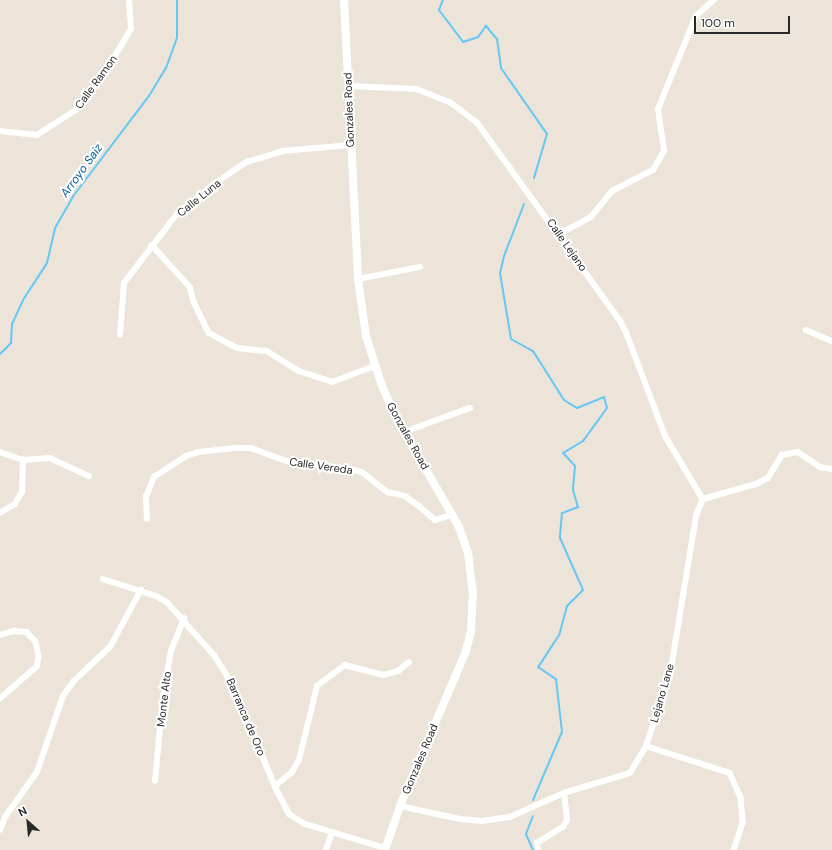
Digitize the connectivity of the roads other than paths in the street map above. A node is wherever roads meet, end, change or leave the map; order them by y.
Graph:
1 (129, 0) edge
2 (344, 0) edge
3 (714, 0) edge
4 (349, 86) junction
5 (0, 131) edge
6 (351, 144) junction
7 (560, 234) junction
8 (152, 246) junction
9 (420, 268) dead end
10 (358, 279) junction
11 (806, 330) dead end
12 (120, 335) dead end
13 (832, 341) edge
14 (375, 366) junction
15 (470, 408) dead end
16 (404, 432) junction
17 (0, 452) edge
18 (23, 460) junction
19 (832, 469) edge
20 (89, 476) dead end
21 (702, 499) junction
22 (0, 513) edge
23 (453, 515) junction
24 (147, 519) dead end
25 (103, 579) dead end
26 (141, 590) junction
27 (184, 619) junction
28 (0, 635) edge
29 (409, 662) dead end
30 (0, 699) edge
31 (646, 746) junction
32 (155, 781) dead end
33 (275, 786) junction
34 (564, 793) junction
35 (400, 806) junction
36 (0, 830) edge
37 (332, 833) junction
38 (385, 849) edge
39 (326, 850) edge
40 (538, 850) edge
41 (734, 850) edge

1 - 5 street, Calle Ramon
2 - 4 street, Gonzales Road
3 - 7 street
4 - 6 street, Gonzales Road
4 - 7 street, Calle Lejano
6 - 8 street, Calle Luna
6 - 10 street, Gonzales Road
7 - 21 street, Calle Lejano
8 - 12 street, Calle Luna
8 - 14 street
9 - 10 street
10 - 14 street, Gonzales Road
11 - 13 street
14 - 16 street, Gonzales Road
15 - 16 street
16 - 23 street, Gonzales Road
17 - 18 street
18 - 20 street
18 - 22 street
19 - 21 street
21 - 31 street, Lejano Lane
23 - 24 street, Calle Vereda
23 - 35 street, Gonzales Road
25 - 26 street, Barranca de Oro
26 - 27 street, Barranca de Oro
26 - 36 street
27 - 32 street, Monte Alto
27 - 33 street, Barranca de Oro
28 - 30 street
29 - 33 street
31 - 34 street, Lejano Lane
31 - 41 street
33 - 37 street, Barranca de Oro
34 - 35 street, Lejano Lane
34 - 40 street
35 - 38 street, Gonzales Road
37 - 38 street, Barranca de Oro
37 - 39 street

